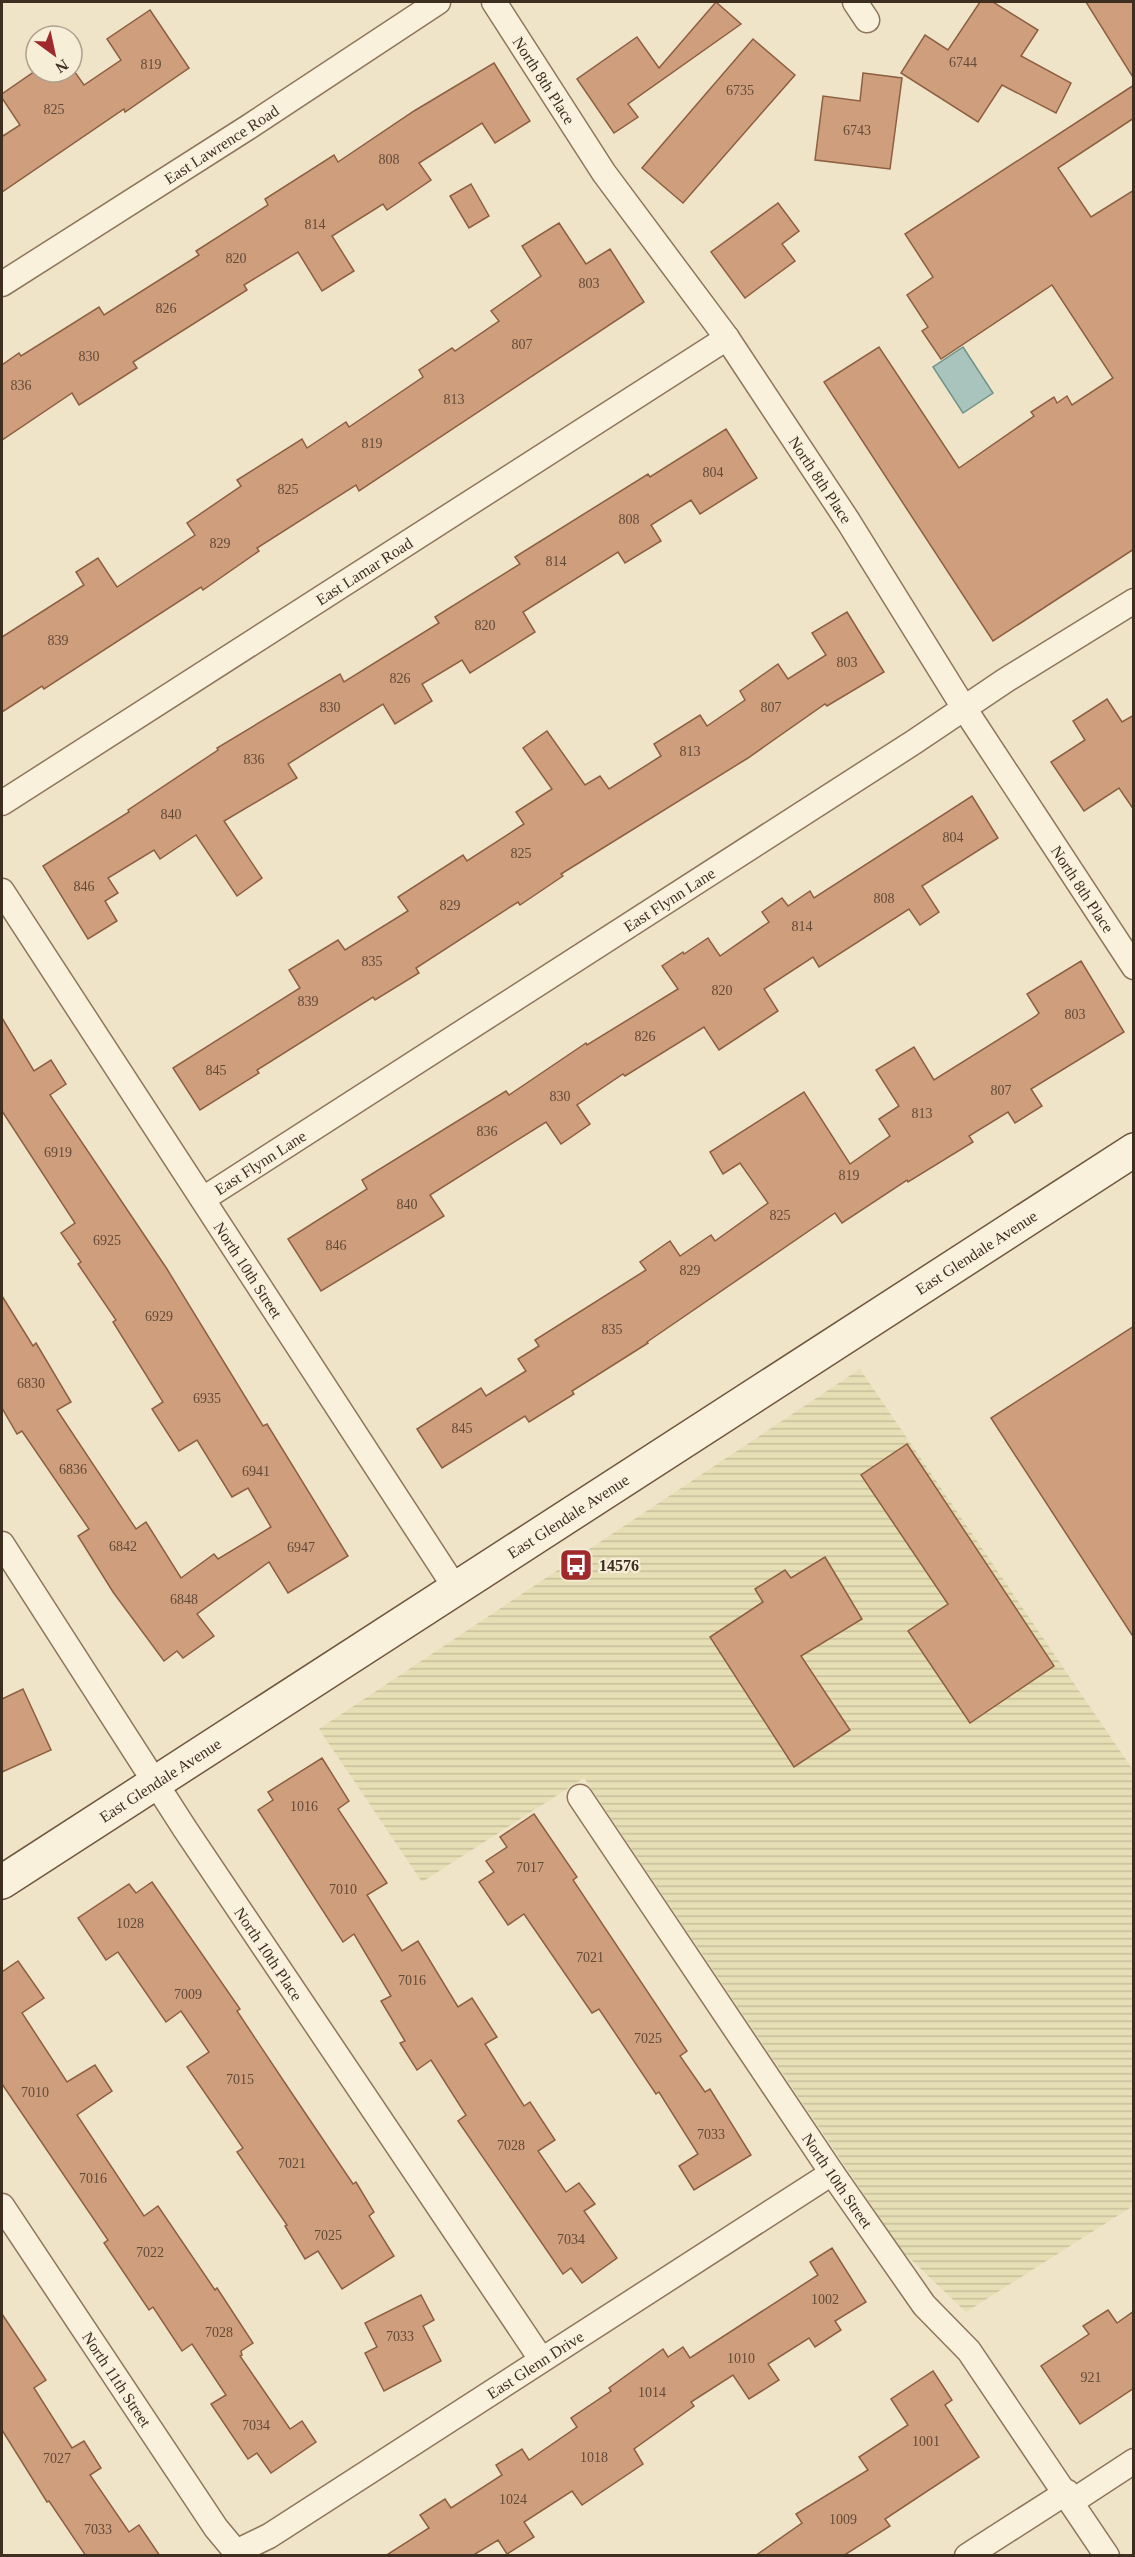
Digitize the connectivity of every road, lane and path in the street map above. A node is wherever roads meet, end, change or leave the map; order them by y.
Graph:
1 (438, 2) edge
2 (494, 2) edge
3 (2, 284) edge
4 (727, 338) junction
5 (1134, 601) edge
6 (964, 708) junction
7 (2, 803) edge
8 (2, 891) edge
9 (1134, 967) edge
10 (1134, 1150) edge
11 (203, 1199) junction
12 (2, 1544) edge
13 (456, 1589) junction
14 (156, 1783) junction
15 (580, 1797) dead end
16 (2, 1882) edge
17 (832, 2173) junction
18 (2, 2206) edge
19 (540, 2359) junction
20 (1134, 2462) edge
21 (1070, 2497) junction
22 (237, 2552) joint
23 (967, 2556) edge
24 (1107, 2556) edge

1 - 3 street, East Lawrence Road
2 - 4 street, North 8th Place
4 - 6 street, North 8th Place
4 - 7 street, East Lamar Road
5 - 6 street, East Flynn Lane
6 - 9 street, North 8th Place
6 - 11 street, East Flynn Lane
8 - 11 street, North 10th Street
10 - 13 main road, East Glendale Avenue
11 - 13 street, North 10th Street
12 - 14 street, North 10th Place
13 - 14 main road, East Glendale Avenue
14 - 16 main road, East Glendale Avenue
14 - 19 street, North 10th Place
15 - 17 street, North 10th Street
17 - 19 street, East Glenn Drive
17 - 21 street, North 10th Street
18 - 22 street, North 11th Street
19 - 22 street, East Glenn Drive
20 - 21 street
21 - 23 street
21 - 24 street, North 10th Street

